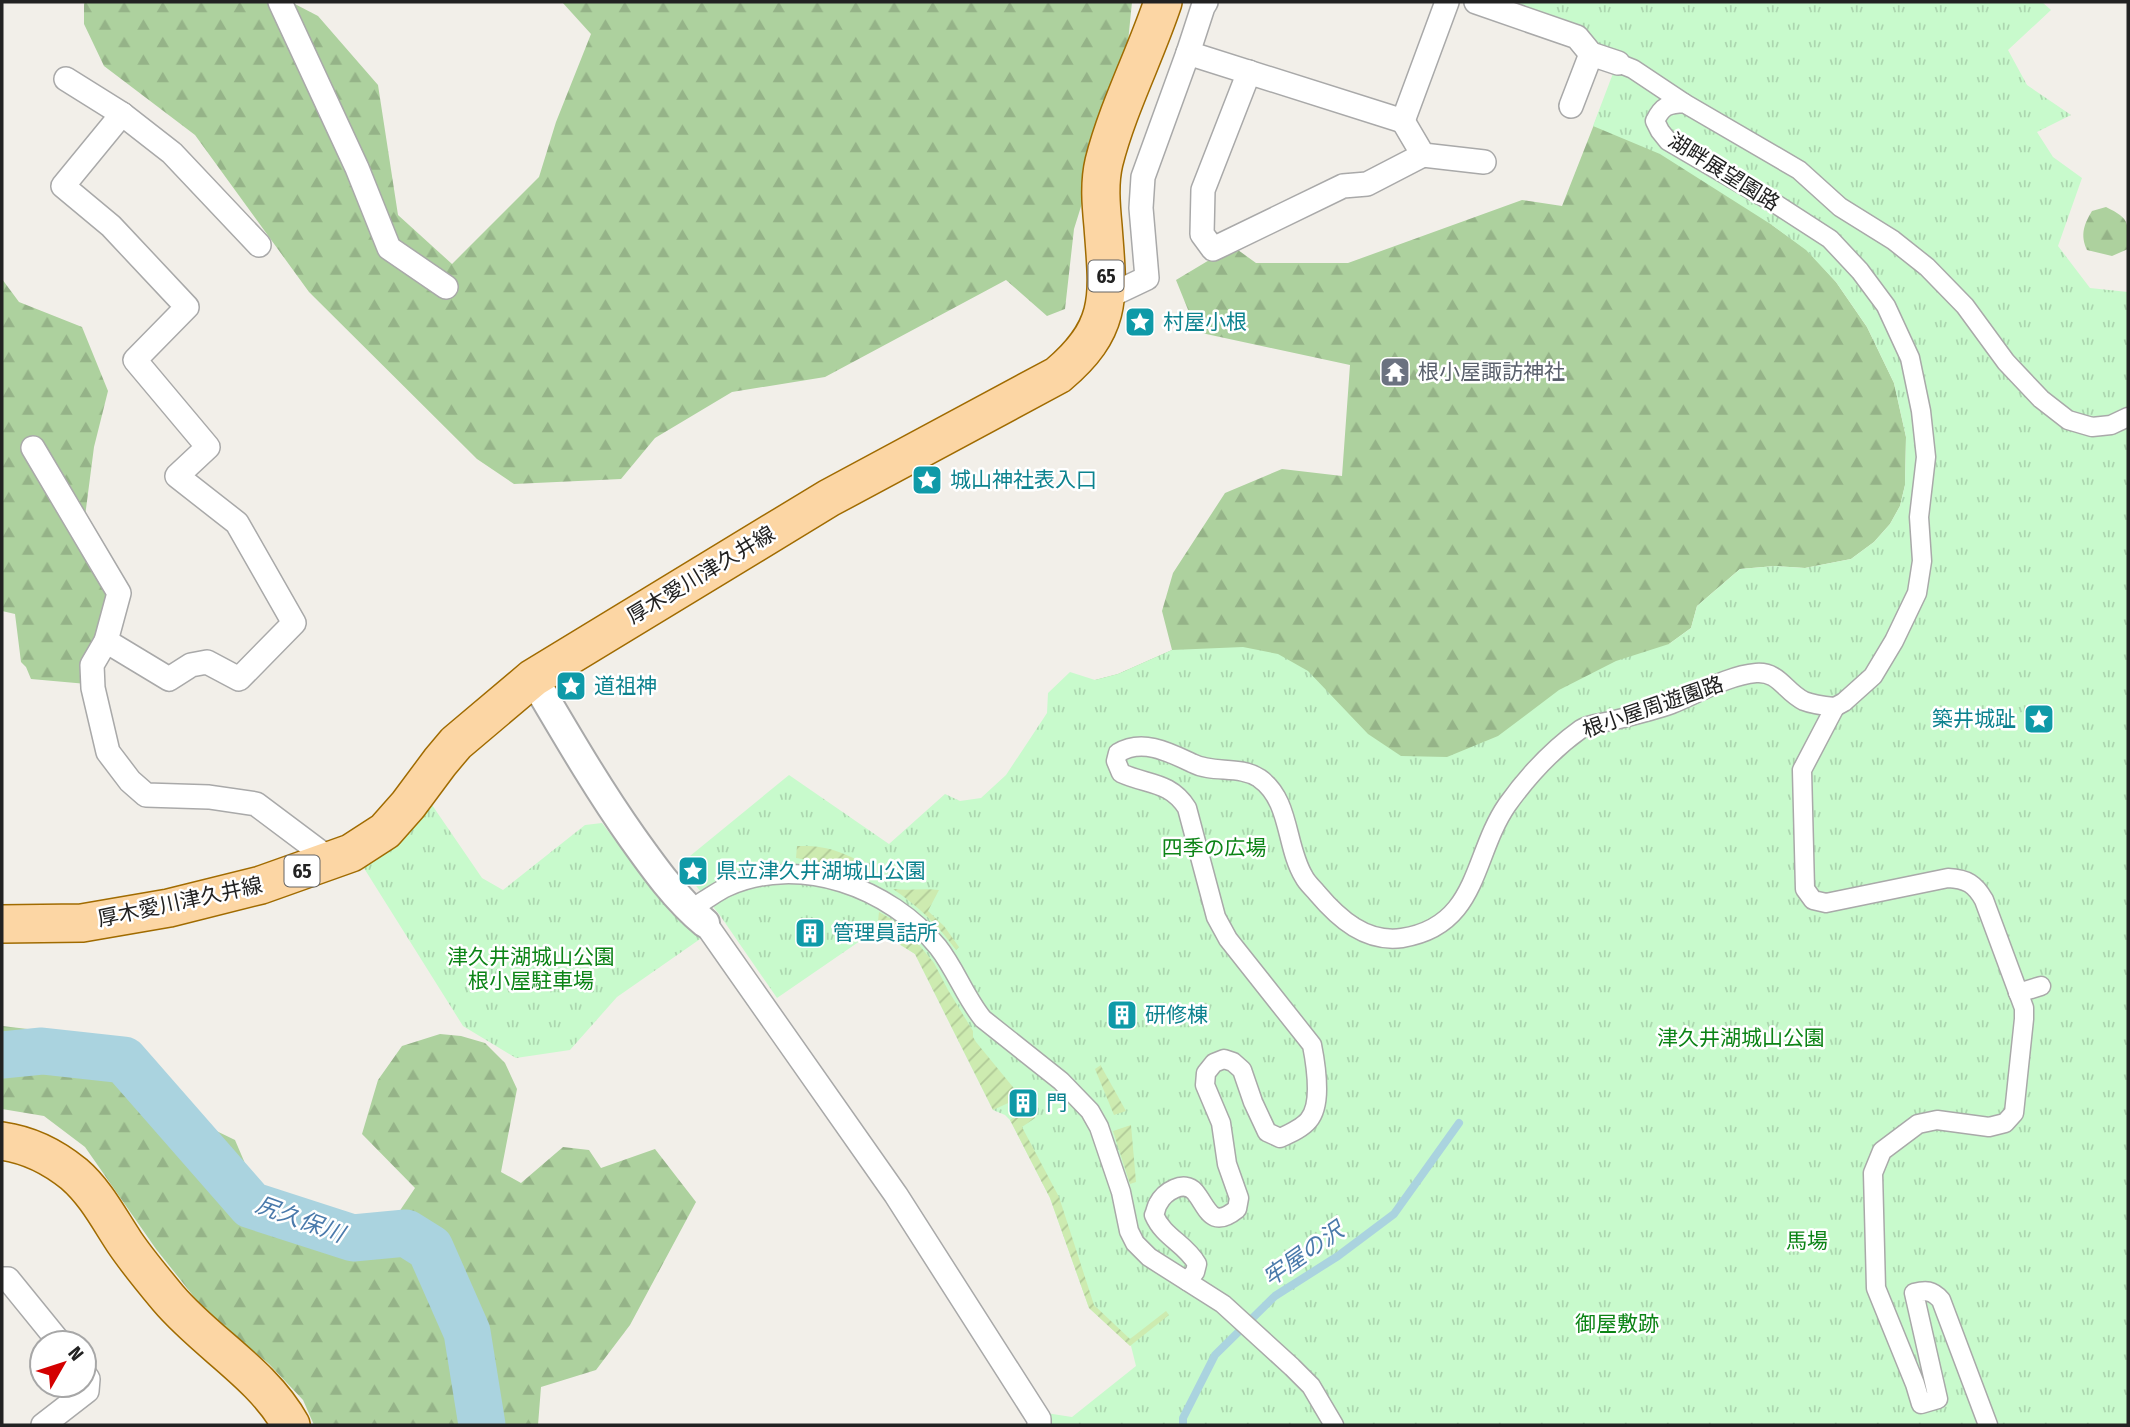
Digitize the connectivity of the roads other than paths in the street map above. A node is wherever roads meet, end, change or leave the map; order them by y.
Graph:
1 (280, 2) edge
2 (1163, 2) edge
3 (1206, 2) edge
4 (1447, 2) edge
5 (1476, 2) edge
6 (1188, 53) junction
7 (1591, 54) junction
8 (1618, 63) joint
9 (1249, 72) junction
10 (66, 79) dead end
11 (1678, 99) junction
12 (1571, 106) dead end
13 (122, 114) junction
14 (1403, 121) junction
15 (1423, 155) junction
16 (1485, 162) dead end
17 (259, 245) dead end
18 (446, 287) dead end
19 (1107, 297) junction
20 (2128, 417) edge
21 (33, 448) dead end
22 (106, 641) junction
23 (533, 678) junction
24 (1835, 707) junction
25 (332, 861) junction
26 (698, 912) junction
27 (2, 924) edge
28 (2041, 986) dead end
29 (2018, 993) junction
30 (2, 1141) edge
31 (2, 1279) edge
32 (1187, 1281) junction
33 (49, 1329) edge
34 (77, 1399) edge
35 (43, 1425) edge
36 (291, 1425) edge
37 (1039, 1425) edge
38 (1334, 1425) edge
39 (1988, 1425) edge

1 - 18 street
2 - 19 main road, 厚木愛川津久井線 / 65
3 - 6 street
4 - 14 street
5 - 7 street
6 - 9 street
6 - 19 street
7 - 8 street
7 - 12 street
8 - 11 street
9 - 14 street
9 - 15 street
10 - 13 street
11 - 20 street, 湖畔展望園路
11 - 24 street, 湖畔展望園路
13 - 17 street
13 - 22 street
14 - 15 street
15 - 16 street
19 - 23 main road, 厚木愛川津久井線 / 65
21 - 22 street
22 - 25 street
23 - 25 main road, 厚木愛川津久井線 / 65
23 - 26 street
24 - 29 street
24 - 32 street, 根小屋周遊園路
25 - 27 main road, 厚木愛川津久井線 / 65
26 - 32 street
26 - 37 street
28 - 29 street
29 - 39 street
30 - 36 main road
31 - 33 street
32 - 38 street
34 - 35 street

